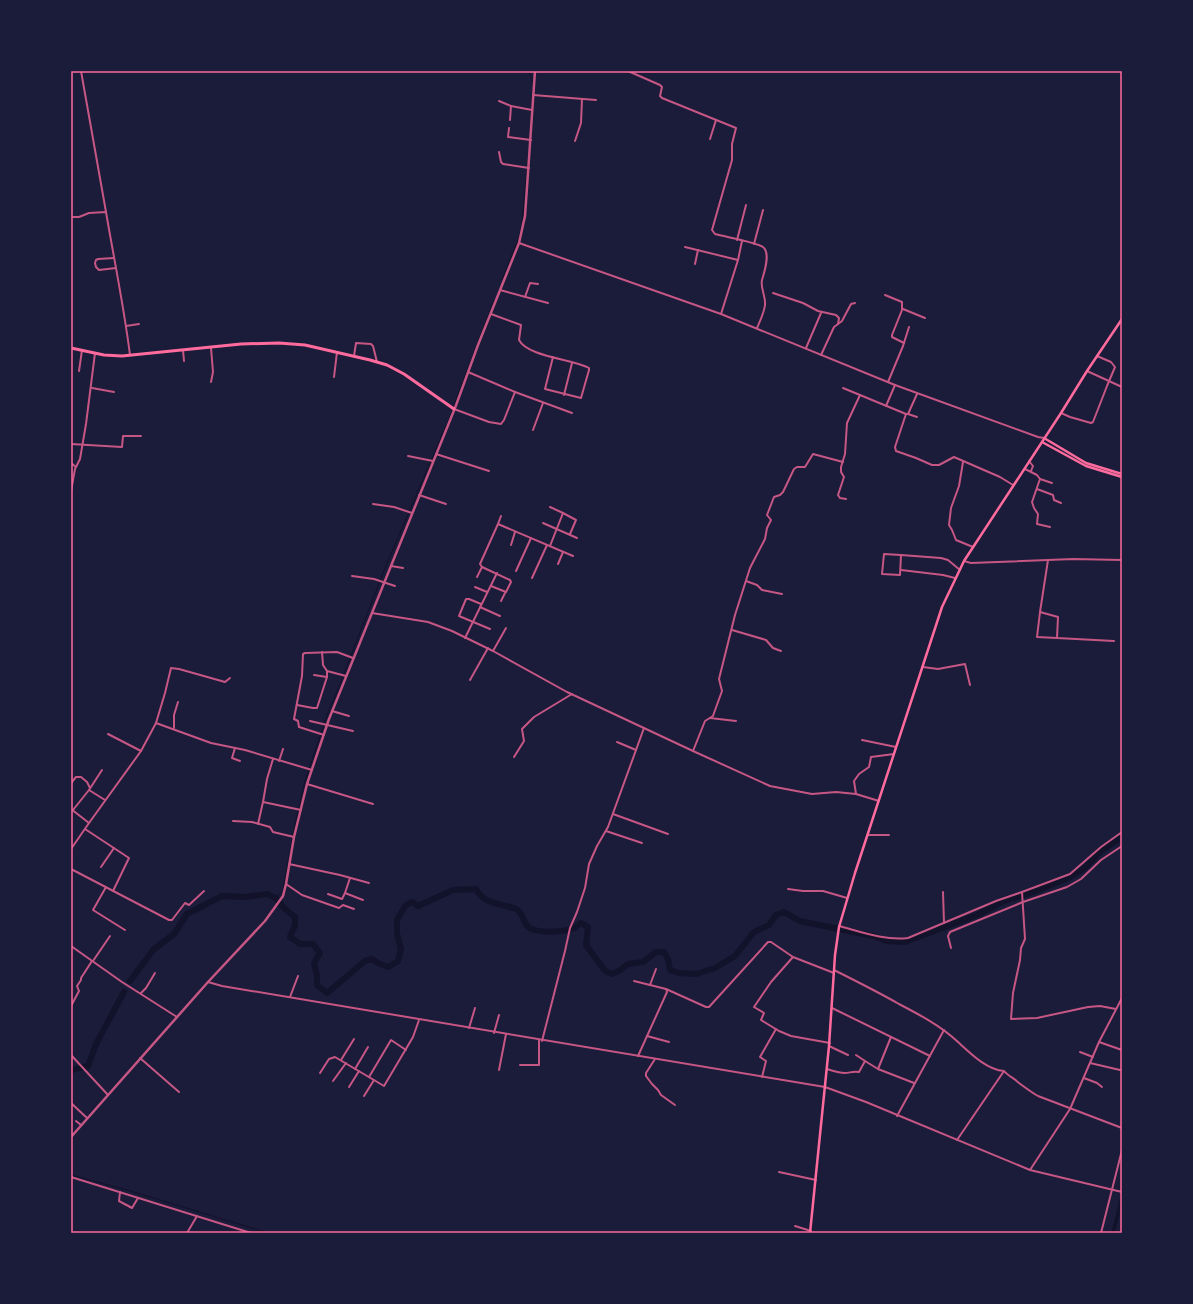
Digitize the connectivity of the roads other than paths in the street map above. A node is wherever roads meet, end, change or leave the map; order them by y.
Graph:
1 (81, 71) edge
2 (535, 71) edge
3 (628, 71) edge
4 (533, 95) junction
5 (582, 99) junction
6 (499, 100) dead end
7 (596, 100) dead end
8 (511, 106) junction
9 (532, 110) junction
10 (510, 120) dead end
11 (716, 120) junction
12 (509, 128) dead end
13 (710, 139) dead end
14 (531, 140) junction
15 (575, 141) dead end
16 (499, 152) dead end
17 (529, 168) junction
18 (746, 205) dead end
19 (763, 210) dead end
20 (106, 212) junction
21 (73, 217) dead end
22 (737, 240) junction
23 (742, 241) junction
24 (519, 243) junction
25 (754, 244) junction
26 (685, 247) dead end
27 (698, 250) junction
28 (114, 258) junction
29 (738, 260) junction
30 (695, 264) dead end
31 (116, 268) junction
32 (538, 284) dead end
33 (500, 290) junction
34 (773, 293) dead end
35 (885, 295) dead end
36 (525, 297) junction
37 (548, 303) dead end
38 (855, 303) dead end
39 (903, 309) junction
40 (822, 313) junction
41 (491, 314) junction
42 (721, 314) junction
43 (925, 318) dead end
44 (1122, 319) edge
45 (139, 324) dead end
46 (838, 324) junction
47 (126, 326) junction
48 (909, 327) dead end
49 (757, 329) junction
50 (904, 343) junction
51 (71, 348) edge
52 (212, 348) junction
53 (806, 348) junction
54 (82, 350) junction
55 (183, 350) junction
56 (71, 352) edge
57 (337, 352) junction
58 (95, 353) junction
59 (821, 355) junction
60 (130, 356) junction
61 (354, 356) junction
62 (1097, 356) junction
63 (553, 357) junction
64 (184, 360) dead end
65 (377, 362) junction
66 (572, 363) junction
67 (79, 371) dead end
68 (1087, 371) junction
69 (468, 372) junction
70 (334, 377) dead end
71 (211, 382) dead end
72 (888, 382) junction
73 (1108, 382) junction
74 (895, 385) junction
75 (1122, 387) edge
76 (92, 388) junction
77 (843, 388) dead end
78 (114, 392) dead end
79 (514, 392) junction
80 (918, 393) junction
81 (563, 395) junction
82 (860, 395) junction
83 (543, 403) junction
84 (886, 406) junction
85 (454, 409) junction
86 (572, 413) dead end
87 (1061, 413) junction
88 (907, 414) junction
89 (917, 417) dead end
90 (533, 430) dead end
91 (141, 436) dead end
92 (1038, 437) junction
93 (1044, 438) junction
94 (1042, 442) junction
95 (71, 444) edge
96 (82, 445) junction
97 (436, 454) junction
98 (408, 456) dead end
99 (431, 461) junction
100 (1029, 461) junction
101 (843, 462) junction
102 (963, 462) junction
103 (71, 463) edge
104 (1090, 466) junction
105 (76, 467) junction
106 (1024, 468) junction
107 (489, 471) dead end
108 (1031, 471) junction
109 (1122, 474) edge
110 (1122, 477) edge
111 (1040, 479) junction
112 (1052, 483) dead end
113 (1013, 485) junction
114 (1037, 489) junction
115 (71, 491) edge
116 (419, 495) junction
117 (846, 499) dead end
118 (1061, 503) dead end
119 (373, 504) dead end
120 (446, 504) dead end
121 (550, 508) dead end
122 (410, 512) junction
123 (563, 513) junction
124 (501, 516) dead end
125 (543, 523) dead end
126 (498, 524) junction
127 (1050, 527) dead end
128 (557, 529) junction
129 (515, 532) junction
130 (570, 535) junction
131 (531, 538) junction
132 (577, 538) dead end
133 (511, 545) dead end
134 (548, 545) junction
135 (973, 547) junction
136 (563, 552) junction
137 (572, 556) dead end
138 (901, 556) junction
139 (1048, 560) junction
140 (1122, 560) edge
141 (964, 561) junction
142 (558, 564) dead end
143 (391, 566) junction
144 (482, 567) junction
145 (403, 568) dead end
146 (900, 570) junction
147 (960, 570) junction
148 (516, 571) dead end
149 (497, 573) junction
150 (352, 576) dead end
151 (477, 577) dead end
152 (532, 578) dead end
153 (955, 578) junction
154 (746, 581) junction
155 (383, 582) junction
156 (396, 586) dead end
157 (491, 586) junction
158 (475, 587) dead end
159 (487, 592) junction
160 (506, 592) junction
161 (782, 594) dead end
162 (501, 601) dead end
163 (480, 606) junction
164 (1040, 612) junction
165 (372, 613) junction
166 (500, 616) dead end
167 (473, 622) junction
168 (506, 628) dead end
169 (490, 629) dead end
170 (732, 630) junction
171 (465, 638) junction
172 (1057, 638) junction
173 (1114, 641) dead end
174 (488, 648) junction
175 (493, 651) junction
176 (781, 651) dead end
177 (322, 652) junction
178 (352, 658) junction
179 (923, 667) junction
180 (327, 671) junction
181 (314, 676) dead end
182 (346, 676) junction
183 (327, 677) junction
184 (230, 678) dead end
185 (470, 680) dead end
186 (970, 685) dead end
187 (573, 694) junction
188 (178, 702) dead end
189 (297, 704) junction
190 (332, 711) junction
191 (349, 716) dead end
192 (708, 718) junction
193 (310, 721) dead end
194 (736, 721) dead end
195 (156, 722) junction
196 (326, 725) junction
197 (174, 728) junction
198 (644, 728) junction
199 (353, 731) dead end
200 (108, 734) dead end
201 (321, 734) junction
202 (862, 740) dead end
203 (617, 742) dead end
204 (896, 747) junction
205 (235, 748) junction
206 (283, 749) dead end
207 (636, 750) junction
208 (141, 751) junction
209 (693, 751) junction
210 (894, 754) junction
211 (514, 757) dead end
212 (273, 759) junction
213 (240, 760) dead end
214 (279, 761) junction
215 (102, 770) dead end
216 (312, 770) junction
217 (71, 784) edge
218 (308, 784) junction
219 (90, 789) junction
220 (856, 794) junction
221 (106, 800) junction
222 (879, 801) junction
223 (263, 802) junction
224 (373, 804) dead end
225 (72, 810) edge
226 (299, 810) junction
227 (613, 814) junction
228 (233, 821) dead end
229 (89, 823) junction
230 (258, 824) junction
231 (85, 828) junction
232 (606, 831) junction
233 (1122, 832) edge
234 (668, 834) dead end
235 (889, 834) dead end
236 (868, 835) junction
237 (294, 837) junction
238 (642, 844) dead end
239 (1122, 846) edge
240 (114, 848) junction
241 (71, 849) edge
242 (289, 864) junction
243 (101, 867) dead end
244 (71, 869) edge
245 (350, 878) junction
246 (369, 883) dead end
247 (286, 884) junction
248 (106, 887) junction
249 (788, 889) dead end
250 (113, 891) junction
251 (204, 891) dead end
252 (943, 892) dead end
253 (344, 893) junction
254 (1022, 893) junction
255 (328, 894) dead end
256 (847, 898) junction
257 (363, 900) dead end
258 (1023, 901) junction
259 (354, 909) dead end
260 (944, 923) junction
261 (839, 927) junction
262 (125, 930) dead end
263 (110, 936) dead end
264 (71, 946) edge
265 (951, 948) dead end
266 (793, 957) junction
267 (92, 961) junction
268 (656, 969) dead end
269 (834, 972) junction
270 (155, 973) dead end
271 (298, 976) dead end
272 (634, 981) dead end
273 (208, 982) junction
274 (650, 985) junction
275 (666, 989) junction
276 (141, 993) junction
277 (290, 998) junction
278 (1122, 998) edge
279 (71, 1006) edge
280 (475, 1008) dead end
281 (832, 1008) junction
282 (1116, 1009) junction
283 (498, 1015) dead end
284 (177, 1017) junction
285 (419, 1019) junction
286 (469, 1028) junction
287 (776, 1029) junction
288 (944, 1030) junction
289 (494, 1033) junction
290 (506, 1034) junction
291 (647, 1036) junction
292 (891, 1037) junction
293 (354, 1039) dead end
294 (541, 1041) junction
295 (669, 1042) dead end
296 (1099, 1042) junction
297 (830, 1045) junction
298 (368, 1047) dead end
299 (406, 1050) junction
300 (1122, 1050) edge
301 (1080, 1052) dead end
302 (71, 1055) edge
303 (848, 1055) dead end
304 (856, 1055) dead end
305 (638, 1056) junction
306 (930, 1056) junction
307 (1093, 1057) junction
308 (140, 1058) junction
309 (655, 1059) junction
310 (342, 1060) junction
311 (865, 1061) junction
312 (346, 1063) junction
313 (1090, 1063) junction
314 (520, 1066) dead end
315 (355, 1069) junction
316 (827, 1069) junction
317 (878, 1069) junction
318 (499, 1070) dead end
319 (1120, 1070) dead end
320 (359, 1071) junction
321 (1004, 1071) junction
322 (320, 1073) dead end
323 (369, 1077) junction
324 (762, 1077) junction
325 (1084, 1078) junction
326 (374, 1080) junction
327 (333, 1081) dead end
328 (914, 1084) junction
329 (349, 1087) dead end
330 (1102, 1087) dead end
331 (825, 1088) junction
332 (179, 1092) dead end
333 (108, 1095) junction
334 (364, 1096) dead end
335 (71, 1103) edge
336 (675, 1105) dead end
337 (1070, 1109) junction
338 (897, 1116) junction
339 (87, 1118) junction
340 (76, 1121) dead end
341 (81, 1125) junction
342 (1122, 1128) edge
343 (71, 1137) edge
344 (958, 1140) junction
345 (1122, 1150) edge
346 (1030, 1170) junction
347 (779, 1172) dead end
348 (72, 1177) edge
349 (71, 1180) edge
350 (816, 1180) junction
351 (1113, 1190) junction
352 (120, 1192) junction
353 (1122, 1192) edge
354 (138, 1198) junction
355 (197, 1216) junction
356 (795, 1226) dead end
357 (810, 1232) edge
358 (187, 1233) edge
359 (251, 1233) edge
360 (1101, 1233) edge

1 - 20 street
2 - 4 street
3 - 11 street
4 - 5 street
4 - 9 street
5 - 7 street
5 - 15 street
6 - 8 street
8 - 9 street
8 - 10 street
9 - 14 street
11 - 13 street
11 - 22 street
12 - 14 street
14 - 17 street
16 - 17 street
17 - 24 street
18 - 22 street
19 - 25 street
20 - 21 street
20 - 28 street
22 - 23 street
23 - 25 street
23 - 29 street
24 - 33 street
24 - 42 street
25 - 49 street
26 - 27 street
27 - 29 street
27 - 30 street
28 - 31 street
28 - 31 street
29 - 42 street
31 - 47 street
32 - 36 street
33 - 36 street
33 - 41 street
34 - 40 street
35 - 39 street
36 - 37 street
38 - 46 street
39 - 43 street
39 - 50 street
40 - 46 street
40 - 53 street
41 - 63 street
41 - 69 street
42 - 49 street
44 - 62 main road
45 - 47 street
46 - 59 street
47 - 60 street
48 - 50 street
49 - 53 street
50 - 72 street
51 - 54 main road
51 - 56 street
52 - 55 main road
52 - 57 main road
52 - 71 street
53 - 59 street
54 - 58 main road
54 - 67 street
55 - 60 main road
55 - 64 street
57 - 61 main road
57 - 70 street
58 - 60 main road
58 - 76 street
59 - 72 street
61 - 65 main road
61 - 65 street
62 - 68 main road
62 - 73 street
63 - 66 street
63 - 81 street
65 - 85 main road
66 - 81 street
66 - 81 street
68 - 73 street
68 - 87 main road
69 - 79 street
69 - 85 street
72 - 74 street
73 - 75 street
73 - 87 street
74 - 80 street
74 - 84 street
76 - 78 street
76 - 96 street
77 - 82 street
79 - 83 street
79 - 85 street
80 - 88 street
80 - 92 street
82 - 84 street
82 - 101 street
83 - 86 street
83 - 90 street
84 - 88 street
85 - 97 street
87 - 93 main road
88 - 89 street
88 - 102 street
91 - 96 street
92 - 93 street
92 - 94 street
93 - 94 main road
93 - 104 main road
94 - 100 main road
94 - 104 main road
95 - 96 street
96 - 105 street
97 - 99 street
97 - 107 street
98 - 99 street
99 - 116 street
100 - 106 main road
100 - 108 street
101 - 117 street
101 - 154 street
102 - 113 street
102 - 135 street
103 - 105 street
104 - 109 main road
104 - 110 main road
105 - 115 street
106 - 108 street
106 - 113 main road
108 - 111 street
111 - 112 street
111 - 114 street
113 - 135 main road
114 - 118 street
114 - 127 street
116 - 120 street
116 - 122 street
119 - 122 street
121 - 123 street
122 - 143 street
123 - 128 street
123 - 130 street
124 - 126 street
125 - 128 street
126 - 129 street
126 - 144 street
128 - 130 street
128 - 134 street
129 - 131 street
129 - 133 street
130 - 132 street
131 - 134 street
131 - 148 street
134 - 136 street
134 - 152 street
135 - 141 main road
136 - 137 street
136 - 142 street
138 - 146 street
138 - 146 street
138 - 147 street
139 - 140 street
139 - 141 street
139 - 164 street
141 - 147 main road
143 - 145 street
143 - 155 street
144 - 149 street
144 - 151 street
146 - 153 street
147 - 153 main road
149 - 157 street
149 - 160 street
150 - 155 street
153 - 179 main road
154 - 161 street
154 - 170 street
155 - 156 street
155 - 165 street
157 - 159 street
157 - 160 street
158 - 159 street
159 - 163 street
160 - 162 street
163 - 166 street
163 - 167 street
163 - 167 street
164 - 172 street
164 - 172 street
165 - 171 street
165 - 178 street
167 - 169 street
167 - 171 street
168 - 175 street
170 - 176 street
170 - 192 street
171 - 174 street
172 - 173 street
174 - 175 street
174 - 185 street
175 - 187 street
177 - 178 street
177 - 180 street
177 - 189 street
178 - 182 street
179 - 186 street
179 - 204 main road
180 - 182 street
180 - 183 street
181 - 183 street
182 - 190 street
183 - 189 street
184 - 195 street
187 - 198 street
187 - 211 street
188 - 197 street
189 - 201 street
190 - 191 street
190 - 196 street
192 - 194 street
192 - 209 street
193 - 196 street
195 - 197 street
195 - 208 street
196 - 199 street
196 - 201 street
197 - 205 street
198 - 207 street
198 - 209 street
200 - 208 street
201 - 216 street
202 - 204 street
203 - 207 street
204 - 210 main road
205 - 212 street
205 - 213 street
206 - 214 street
207 - 227 street
208 - 221 street
209 - 220 street
210 - 220 street
210 - 222 main road
212 - 214 street
212 - 223 street
214 - 216 street
215 - 219 street
216 - 218 street
217 - 219 street
218 - 224 street
218 - 226 street
219 - 221 street
219 - 225 street
220 - 222 street
221 - 229 street
222 - 236 main road
223 - 226 street
223 - 230 street
225 - 229 street
226 - 237 street
227 - 232 street
227 - 234 street
228 - 230 street
229 - 231 street
230 - 237 street
231 - 240 street
231 - 241 street
232 - 238 street
232 - 294 street
233 - 254 street
235 - 236 street
236 - 256 main road
237 - 242 street
239 - 258 street
240 - 243 street
240 - 250 street
242 - 245 street
242 - 247 street
244 - 248 street
245 - 246 street
245 - 253 street
247 - 259 street
247 - 273 street
248 - 250 street
248 - 262 street
249 - 256 street
250 - 251 street
252 - 260 street
253 - 255 street
253 - 257 street
254 - 258 street
254 - 260 street
256 - 261 main road
258 - 265 street
258 - 282 street
260 - 261 street
261 - 269 main road
263 - 267 street
264 - 267 street
266 - 269 street
266 - 275 street
266 - 287 street
267 - 276 street
267 - 279 street
268 - 274 street
269 - 281 main road
269 - 288 street
270 - 276 street
271 - 277 street
272 - 274 street
273 - 277 street
273 - 284 street
274 - 275 street
275 - 291 street
276 - 284 street
277 - 285 street
278 - 282 street
280 - 286 street
281 - 292 street
281 - 297 main road
282 - 296 street
283 - 289 street
284 - 308 street
285 - 286 street
285 - 299 street
286 - 289 street
287 - 297 street
287 - 324 street
288 - 306 street
288 - 321 street
289 - 290 street
290 - 294 street
290 - 318 street
291 - 295 street
291 - 305 street
292 - 306 street
292 - 317 street
293 - 310 street
294 - 305 street
294 - 314 street
296 - 300 street
296 - 307 street
297 - 303 street
297 - 316 main road
298 - 315 street
299 - 323 street
299 - 326 street
301 - 307 street
302 - 333 street
304 - 311 street
305 - 309 street
306 - 328 street
307 - 313 street
308 - 332 street
308 - 333 street
309 - 324 street
309 - 336 street
310 - 312 street
310 - 322 street
311 - 316 street
311 - 317 street
312 - 315 street
312 - 327 street
313 - 319 street
313 - 325 street
315 - 320 street
316 - 331 main road
317 - 328 street
320 - 323 street
320 - 329 street
321 - 337 street
321 - 344 street
323 - 326 street
324 - 331 street
325 - 330 street
325 - 337 street
326 - 334 street
328 - 338 street
331 - 338 street
331 - 350 main road
333 - 339 street
335 - 339 street
337 - 342 street
337 - 346 street
338 - 344 street
339 - 341 street
340 - 341 street
341 - 343 street
344 - 346 street
345 - 351 street
346 - 351 street
347 - 350 street
348 - 349 street
348 - 352 street
350 - 357 main road
351 - 353 street
351 - 360 street
352 - 354 street
352 - 354 street
354 - 355 street
355 - 358 street
355 - 359 street
356 - 357 street

